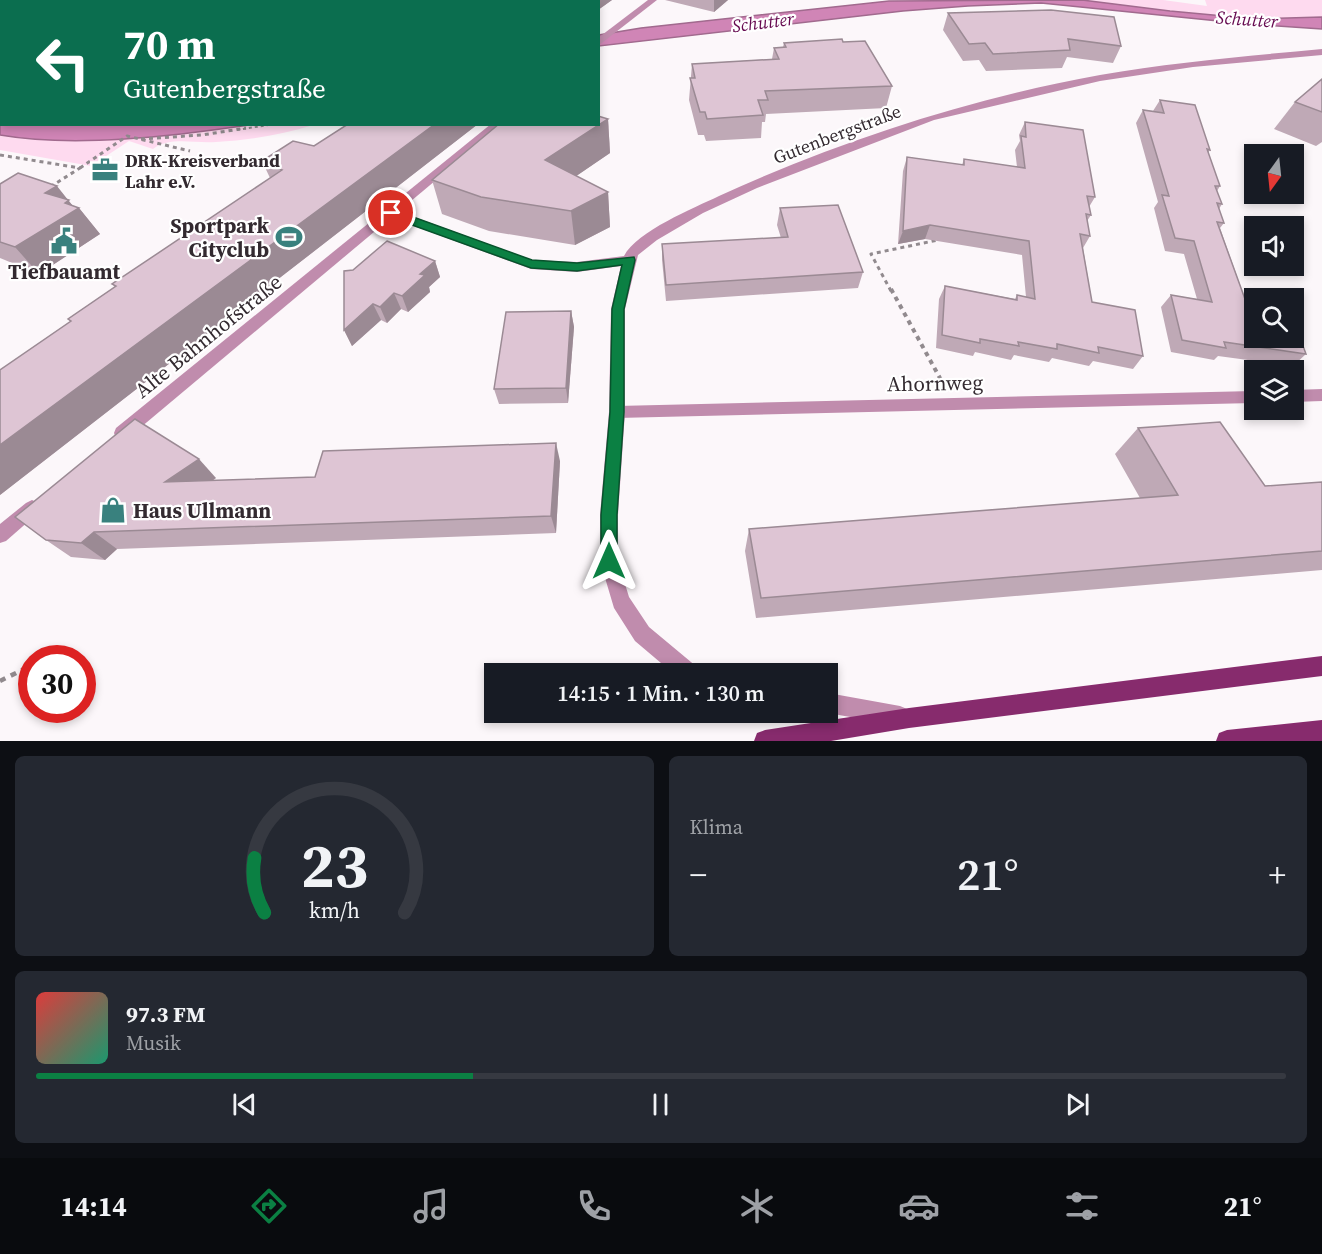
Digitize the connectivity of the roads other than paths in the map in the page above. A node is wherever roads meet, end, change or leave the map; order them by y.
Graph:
1 (653, 0) edge
2 (600, 42) edge
3 (1322, 52) edge
4 (496, 126) edge
5 (391, 213) junction
6 (629, 260) junction
7 (1322, 395) edge
8 (1304, 396) edge
9 (1244, 397) edge
10 (617, 412) junction
11 (110, 443) edge
12 (46, 497) edge
13 (0, 535) edge
14 (677, 663) edge
15 (1322, 666) edge
16 (838, 704) edge
17 (909, 718) junction
18 (1322, 731) edge
19 (765, 741) edge
20 (1227, 741) edge

1 - 2 street
3 - 6 street, Gutenbergstraße
4 - 5 street, Alte Bahnhofstraße
5 - 6 street
5 - 11 street, Alte Bahnhofstraße
6 - 10 street
7 - 8 street
9 - 10 street, Ahornweg
10 - 14 street
12 - 13 street
15 - 17 main road
16 - 17 street
17 - 19 main road
18 - 20 main road

